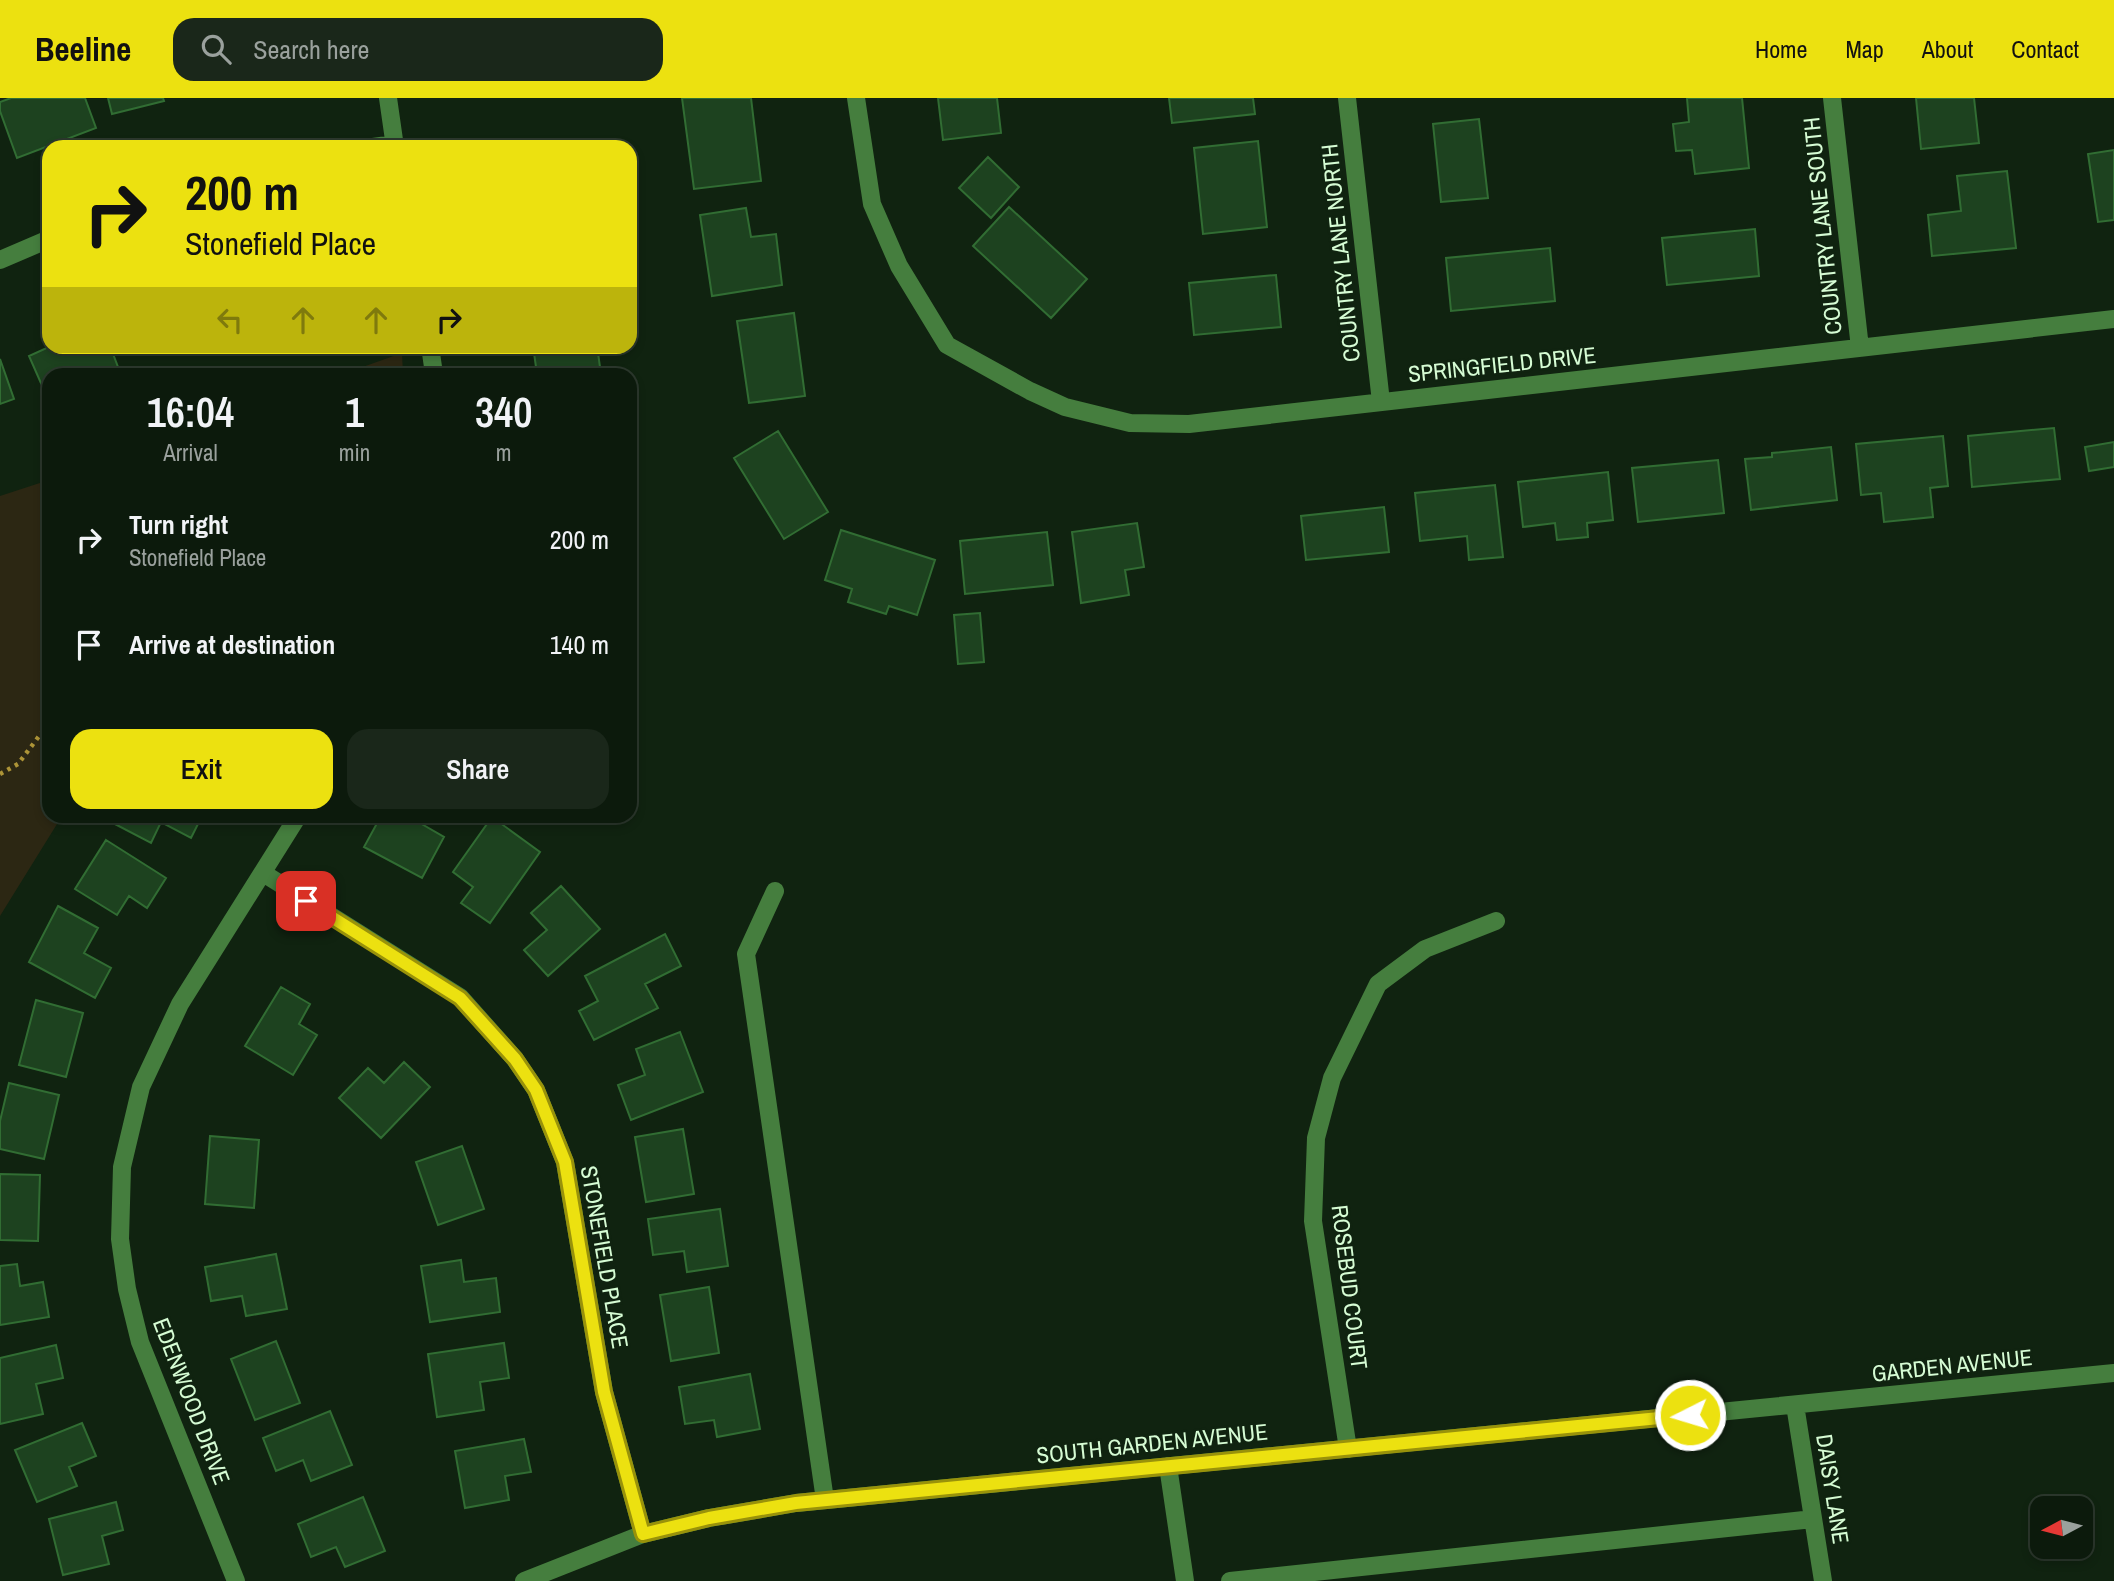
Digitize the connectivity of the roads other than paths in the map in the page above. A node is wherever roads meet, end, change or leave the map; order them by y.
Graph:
1 (388, 98) edge
2 (856, 98) edge
3 (1347, 98) edge
4 (1832, 98) edge
5 (394, 140) edge
6 (42, 242) edge
7 (0, 260) edge
8 (2114, 319) edge
9 (1860, 348) junction
10 (1381, 402) junction
11 (294, 823) edge
12 (262, 873) junction
13 (775, 891) dead end
14 (1496, 921) dead end
15 (2114, 1373) edge
16 (1795, 1405) junction
17 (1348, 1449) junction
18 (1168, 1466) junction
19 (825, 1500) junction
20 (1813, 1519) junction
21 (643, 1534) junction
22 (236, 1581) edge
23 (524, 1581) edge
24 (1185, 1581) edge
25 (1230, 1581) edge
26 (1823, 1581) edge

1 - 5 street
2 - 10 street, SPRINGFIELD DRIVE
3 - 10 street, COUNTRY LANE NORTH
4 - 9 street, COUNTRY LANE SOUTH
6 - 7 street
8 - 9 street, SPRINGFIELD DRIVE
9 - 10 street, SPRINGFIELD DRIVE
11 - 12 street, EDENWOOD DRIVE
12 - 21 street, STONEFIELD PLACE
12 - 22 street, EDENWOOD DRIVE
13 - 19 street
14 - 17 street, ROSEBUD COURT
15 - 16 street, GARDEN AVENUE
16 - 17 street, SOUTH GARDEN AVENUE
16 - 20 street, DAISY LANE
17 - 18 street, SOUTH GARDEN AVENUE
18 - 19 street, SOUTH GARDEN AVENUE
18 - 24 street
19 - 21 street, SOUTH GARDEN AVENUE
20 - 25 street
20 - 26 street, DAISY LANE
21 - 23 street, SOUTH GARDEN AVENUE

